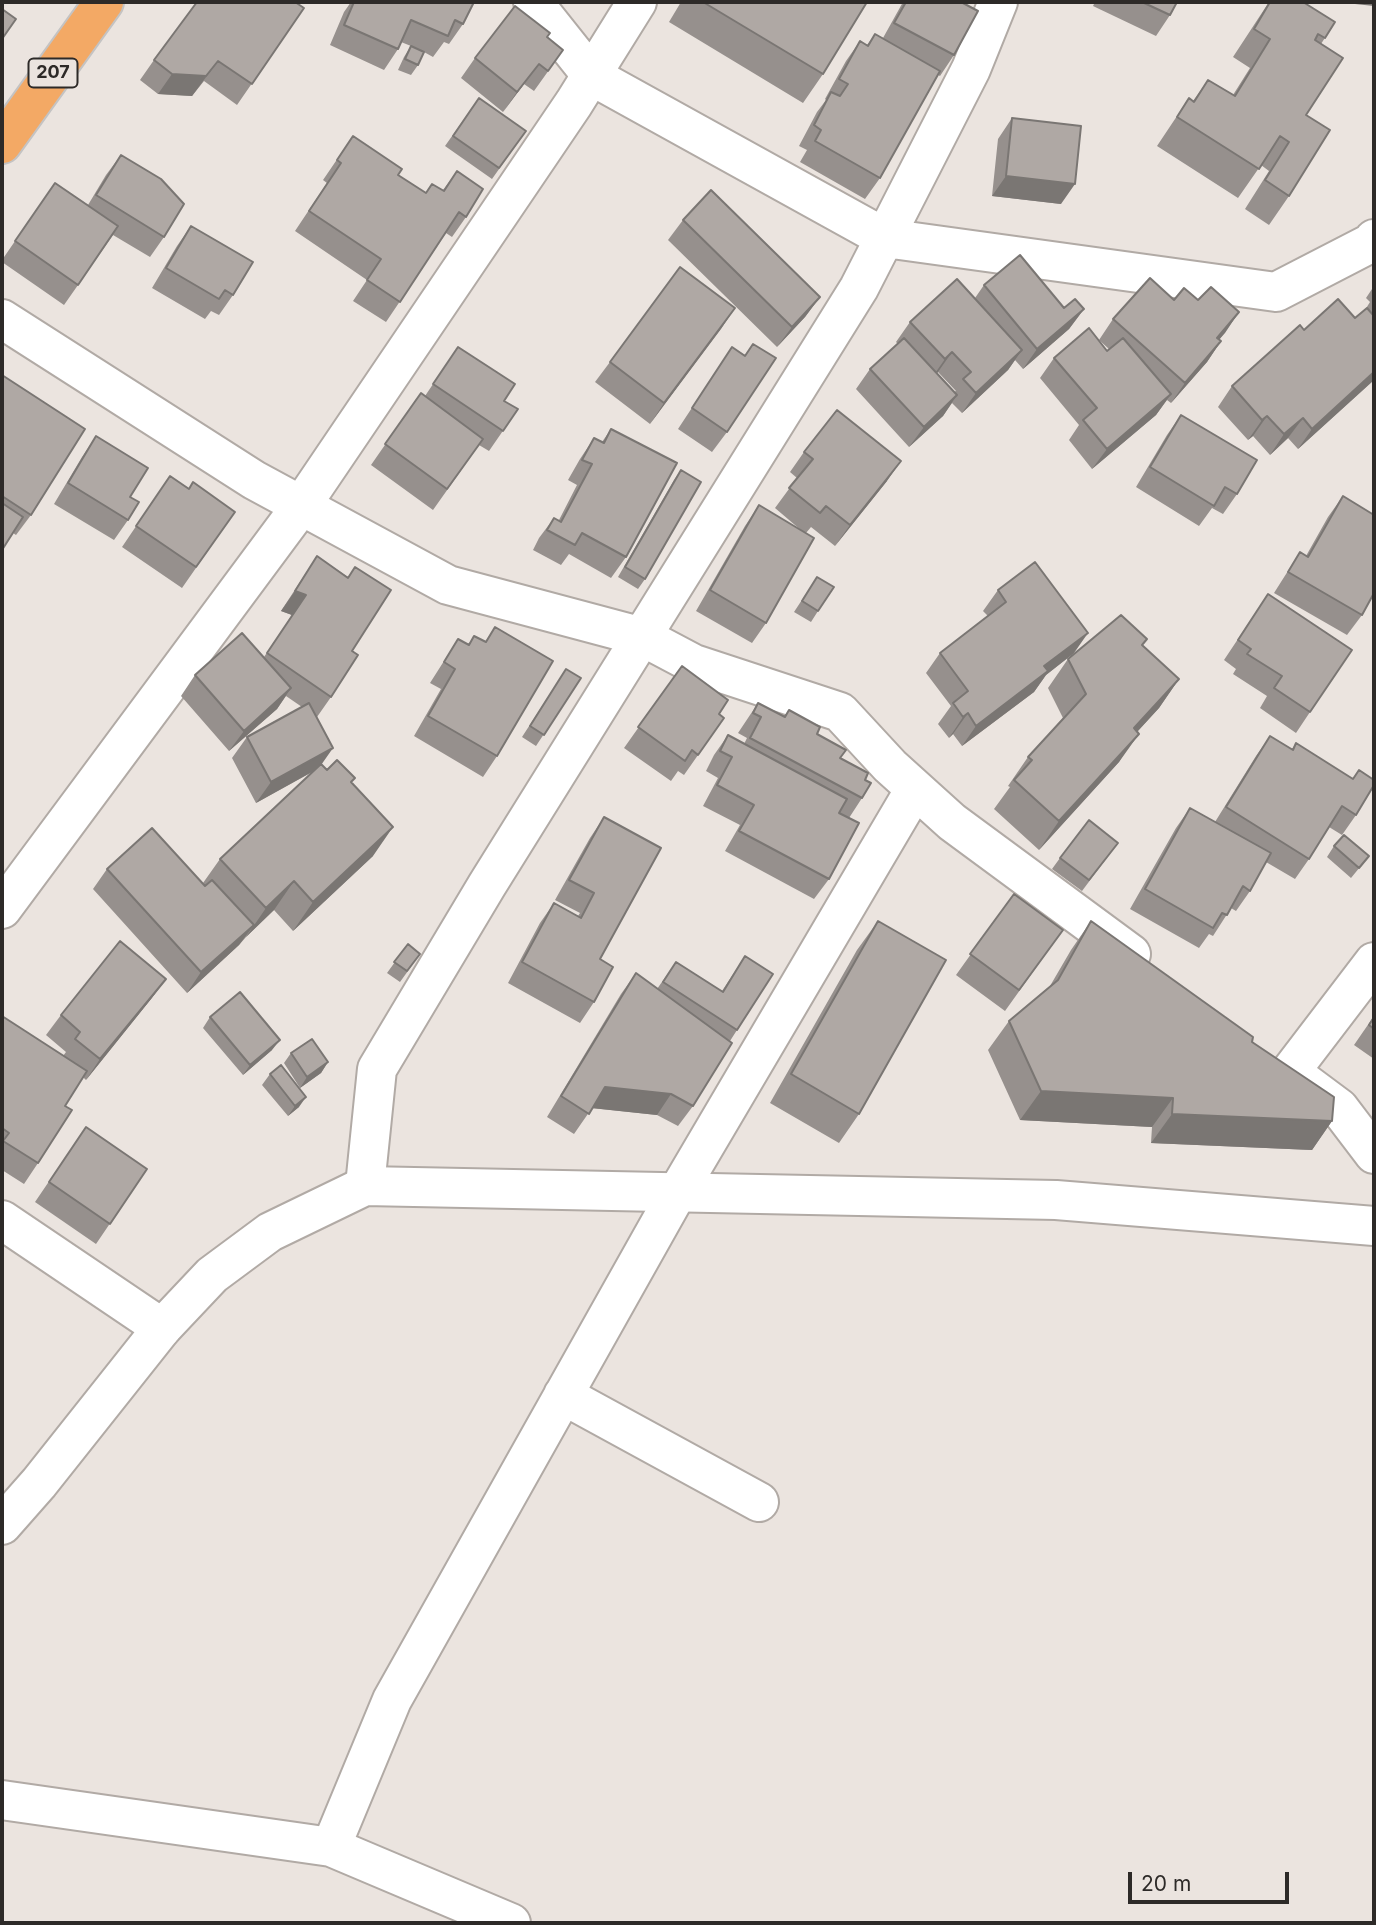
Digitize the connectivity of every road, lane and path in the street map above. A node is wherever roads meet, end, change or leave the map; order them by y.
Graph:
1 (104, 2) edge
2 (533, 2) edge
3 (637, 2) edge
4 (998, 2) edge
5 (592, 75) junction
6 (2, 144) edge
7 (885, 238) junction
8 (1374, 239) edge
9 (2, 319) edge
10 (301, 506) junction
11 (643, 637) junction
12 (915, 789) junction
13 (2, 909) edge
14 (1374, 962) edge
15 (1158, 974) edge
16 (1374, 1154) edge
17 (365, 1186) junction
18 (677, 1192) junction
19 (2, 1220) edge
20 (1374, 1226) edge
21 (163, 1328) junction
22 (563, 1395) junction
23 (759, 1502) dead end
24 (2, 1525) edge
25 (2, 1800) edge
26 (331, 1847) junction
27 (511, 1923) edge

1 - 6 highway, 207
2 - 5 street
3 - 5 street
4 - 7 street
5 - 7 street
5 - 10 street
7 - 8 street
7 - 11 street
9 - 10 street
10 - 11 street
10 - 13 street
11 - 12 street
11 - 17 street
12 - 15 street
12 - 18 street
14 - 16 street
17 - 18 street
17 - 21 street
18 - 20 street
18 - 22 street
19 - 21 street
21 - 24 street
22 - 23 street
22 - 26 street
25 - 26 street
26 - 27 street

